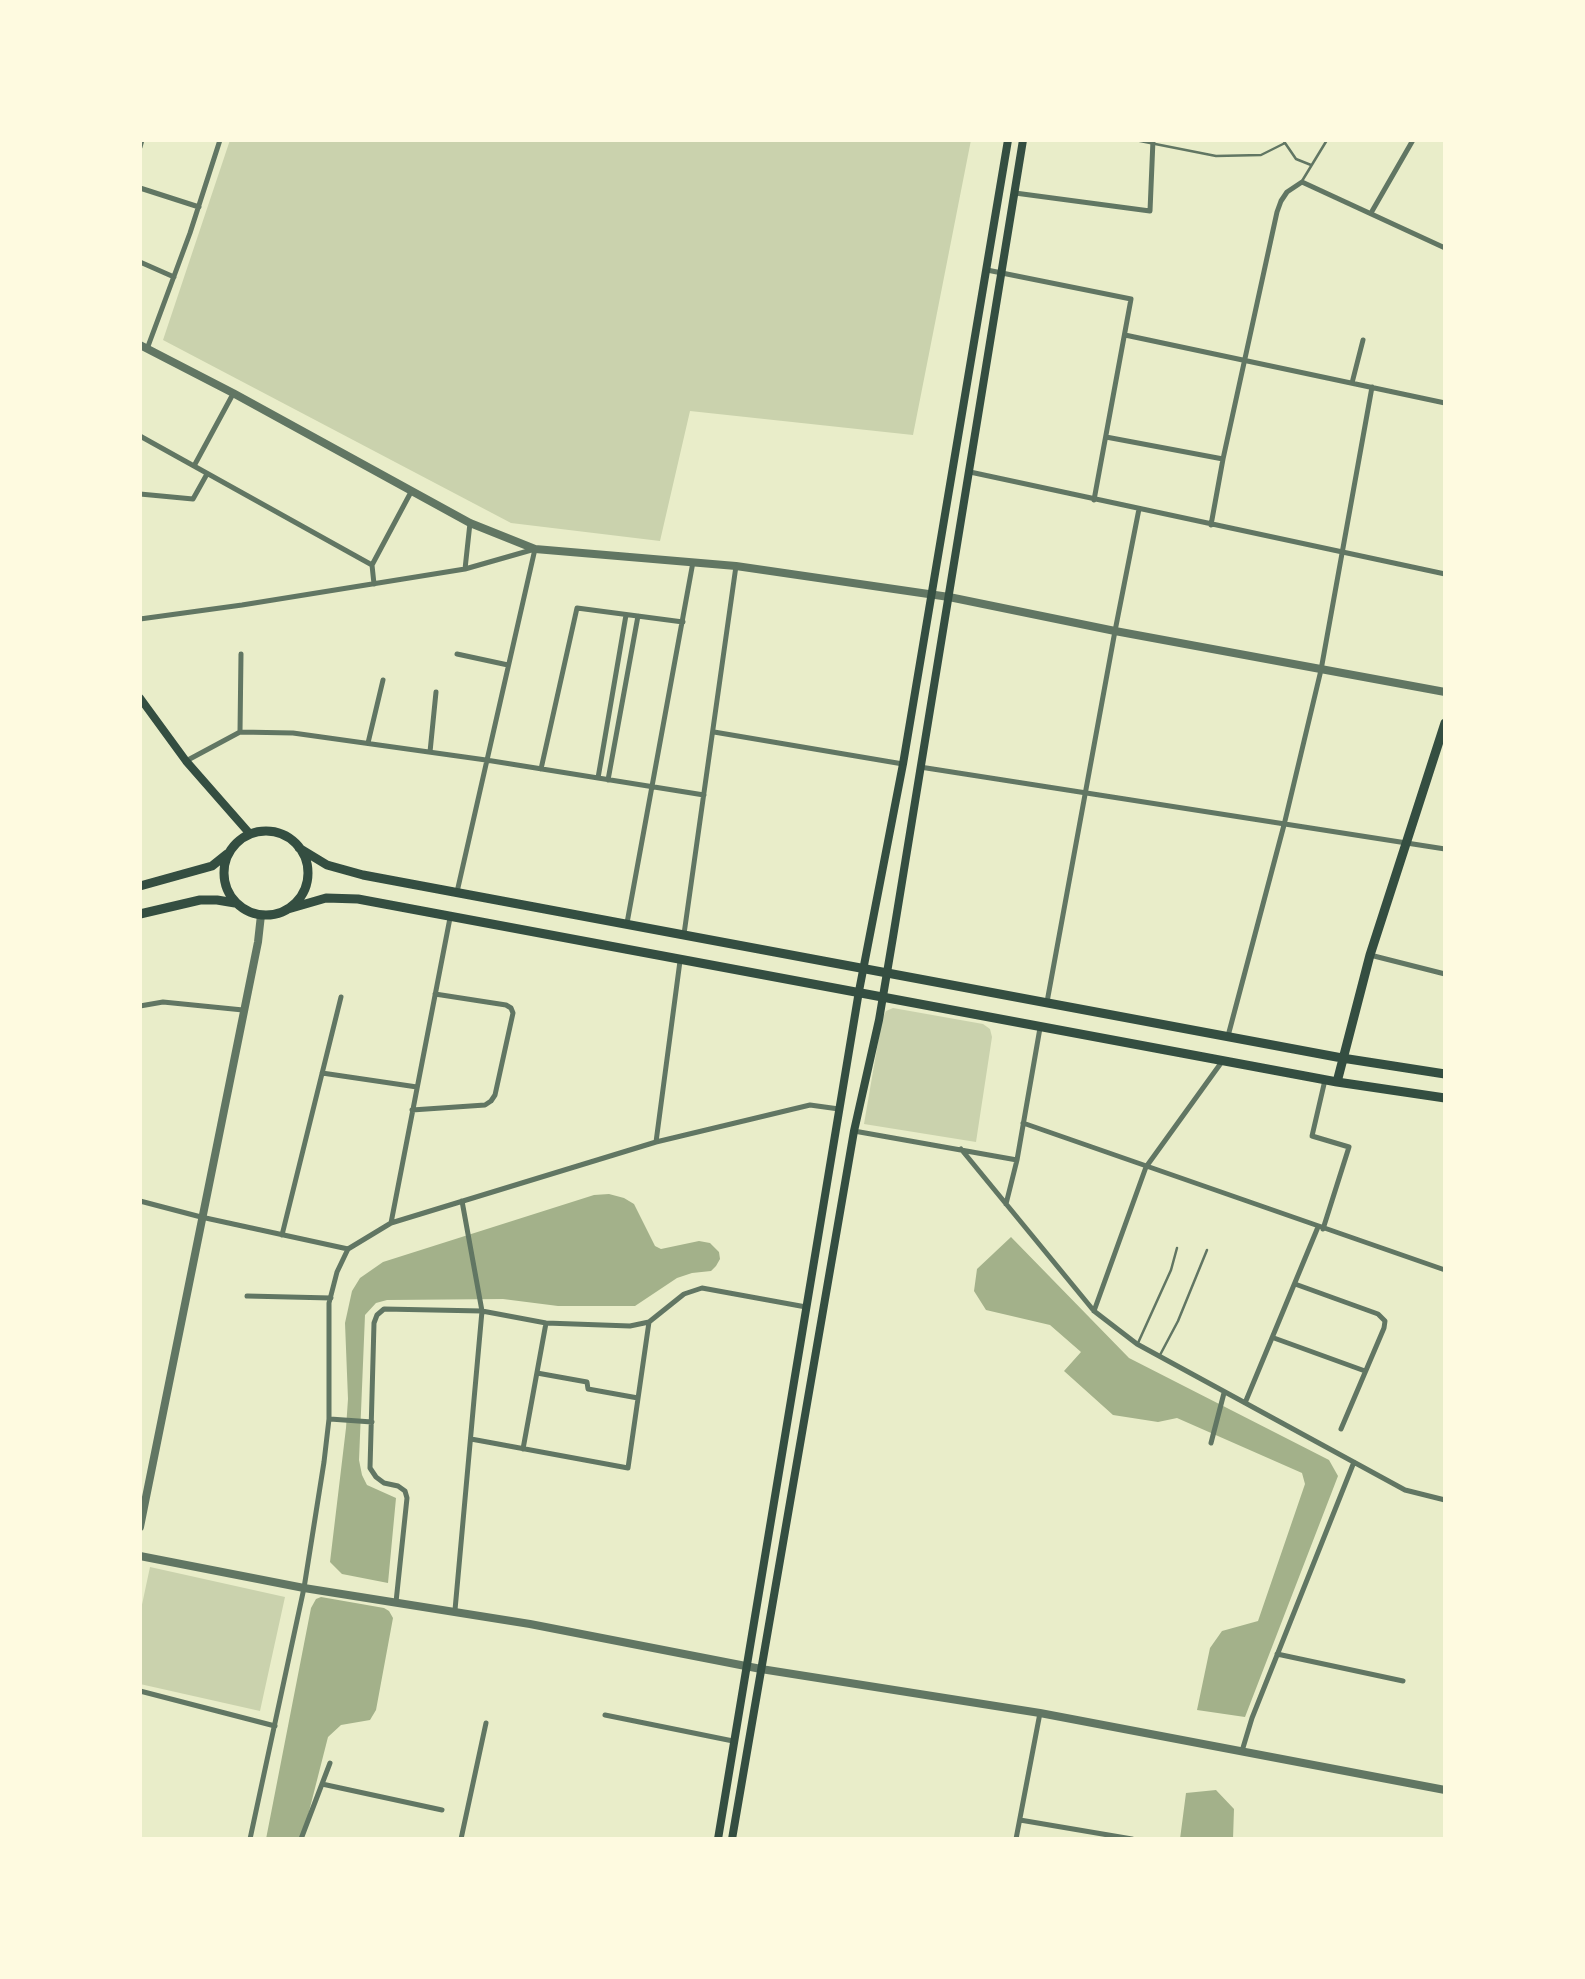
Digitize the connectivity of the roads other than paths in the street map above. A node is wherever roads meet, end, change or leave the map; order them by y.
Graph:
1 (220, 140) edge
2 (1008, 140) edge
3 (1023, 140) edge
4 (1134, 140) edge
5 (1328, 140) edge
6 (1413, 140) edge
7 (1153, 142) edge
8 (1284, 142) edge
9 (1312, 166) junction
10 (1302, 182) junction
11 (140, 188) edge
12 (1014, 192) junction
13 (198, 207) junction
14 (1371, 212) junction
15 (1445, 248) edge
16 (140, 262) edge
17 (987, 270) junction
18 (1001, 272) junction
19 (174, 277) junction
20 (1124, 334) junction
21 (1362, 340) dead end
22 (144, 347) edge
23 (1245, 360) junction
24 (1352, 383) junction
25 (1372, 387) junction
26 (234, 393) junction
27 (1445, 403) edge
28 (140, 436) edge
29 (1106, 437) junction
30 (1223, 459) junction
31 (194, 466) junction
32 (970, 472) junction
33 (208, 474) junction
34 (412, 491) junction
35 (140, 494) edge
36 (1094, 500) junction
37 (1139, 510) junction
38 (470, 523) junction
39 (1212, 524) junction
40 (534, 549) junction
41 (1341, 552) junction
42 (694, 562) junction
43 (372, 565) junction
44 (736, 566) junction
45 (465, 569) junction
46 (1445, 574) edge
47 (374, 584) junction
48 (933, 594) junction
49 (949, 596) junction
50 (626, 615) junction
51 (638, 616) junction
52 (140, 619) edge
53 (683, 622) junction
54 (1114, 632) junction
55 (241, 654) dead end
56 (457, 654) dead end
57 (508, 665) junction
58 (1321, 670) junction
59 (383, 680) dead end
60 (436, 692) dead end
61 (1445, 692) edge
62 (140, 698) edge
63 (1445, 724) edge
64 (240, 732) junction
65 (714, 732) junction
66 (368, 744) junction
67 (430, 752) junction
68 (486, 760) junction
69 (186, 761) junction
70 (904, 764) junction
71 (920, 767) junction
72 (542, 768) junction
73 (598, 778) junction
74 (608, 780) junction
75 (652, 786) junction
76 (704, 794) junction
77 (1084, 794) junction
78 (1284, 825) junction
79 (250, 834) junction
80 (1405, 844) junction
81 (300, 848) junction
82 (1445, 850) edge
83 (229, 852) junction
84 (140, 886) edge
85 (457, 892) junction
86 (236, 904) junction
87 (288, 909) junction
88 (570, 912) junction
89 (140, 914) edge
90 (261, 915) junction
91 (451, 916) junction
92 (627, 923) junction
93 (684, 934) junction
94 (565, 936) junction
95 (1370, 955) junction
96 (680, 958) junction
97 (864, 967) junction
98 (887, 972) junction
99 (1445, 974) edge
100 (859, 991) junction
101 (435, 994) junction
102 (883, 996) junction
103 (341, 997) dead end
104 (1047, 1002) junction
105 (140, 1006) edge
106 (244, 1010) junction
107 (1040, 1025) junction
108 (1228, 1036) junction
109 (1342, 1058) junction
110 (1224, 1060) junction
111 (322, 1072) junction
112 (1445, 1074) edge
113 (1325, 1080) junction
114 (1337, 1082) junction
115 (417, 1088) junction
116 (1445, 1098) edge
117 (412, 1110) junction
118 (839, 1110) junction
119 (1023, 1123) junction
120 (854, 1131) junction
121 (656, 1142) junction
122 (960, 1149) junction
123 (1016, 1160) junction
124 (1146, 1167) junction
125 (140, 1201) edge
126 (462, 1202) junction
127 (1006, 1204) junction
128 (201, 1217) junction
129 (391, 1223) junction
130 (1321, 1228) junction
131 (282, 1235) junction
132 (1177, 1248) dead end
133 (348, 1249) junction
134 (1208, 1250) dead end
135 (1445, 1270) edge
136 (1295, 1284) junction
137 (247, 1296) dead end
138 (331, 1298) junction
139 (806, 1308) junction
140 (482, 1311) junction
141 (1094, 1311) junction
142 (546, 1322) junction
143 (649, 1322) junction
144 (1274, 1338) junction
145 (1137, 1344) junction
146 (1160, 1356) junction
147 (1366, 1371) junction
148 (537, 1373) junction
149 (793, 1385) junction
150 (810, 1387) junction
151 (1224, 1391) junction
152 (638, 1398) junction
153 (1245, 1403) junction
154 (329, 1419) junction
155 (372, 1422) junction
156 (1341, 1428) dead end
157 (471, 1439) junction
158 (1211, 1443) dead end
159 (524, 1450) junction
160 (1354, 1462) junction
161 (1445, 1500) edge
162 (140, 1528) edge
163 (140, 1556) edge
164 (304, 1588) junction
165 (396, 1602) junction
166 (455, 1612) junction
167 (1277, 1654) junction
168 (745, 1666) junction
169 (761, 1668) junction
170 (1403, 1681) dead end
171 (140, 1691) edge
172 (1040, 1713) junction
173 (605, 1715) dead end
174 (486, 1723) dead end
175 (274, 1726) junction
176 (733, 1742) junction
177 (1242, 1751) junction
178 (330, 1763) dead end
179 (322, 1784) junction
180 (1445, 1790) edge
181 (442, 1810) dead end
182 (1020, 1820) junction
183 (250, 1839) edge
184 (301, 1839) edge
185 (461, 1839) edge
186 (718, 1839) edge
187 (732, 1839) edge
188 (1016, 1839) edge
189 (1132, 1839) edge

1 - 13 street
2 - 17 main road
3 - 12 main road
4 - 7 lane
5 - 9 lane
6 - 14 street
7 - 8 lane
7 - 12 street
8 - 9 lane
9 - 10 lane
10 - 14 street
10 - 23 street
11 - 13 street
12 - 18 main road
13 - 19 street
14 - 15 street
16 - 19 street
17 - 18 street
17 - 48 main road
18 - 20 street
18 - 32 main road
19 - 22 street
20 - 23 street
20 - 29 street
21 - 24 street
22 - 26 street
23 - 24 street
23 - 30 street
24 - 25 street
25 - 27 street
25 - 41 street
26 - 31 street
26 - 34 street
28 - 31 street
29 - 30 street
29 - 36 street
30 - 39 street
31 - 33 street
32 - 36 street
32 - 49 main road
33 - 35 street
33 - 43 street
34 - 38 street
34 - 43 street
36 - 37 street
37 - 39 street
37 - 54 street
38 - 40 street
38 - 45 street
39 - 41 street
40 - 42 street
40 - 45 street
40 - 57 street
41 - 46 street
41 - 58 street
42 - 44 street
42 - 53 street
43 - 47 street
44 - 48 street
44 - 65 street
45 - 47 street
47 - 52 street
48 - 49 street
48 - 70 main road
49 - 54 street
49 - 71 main road
50 - 51 street
50 - 72 street
50 - 73 street
51 - 53 street
51 - 74 street
53 - 75 street
54 - 58 street
54 - 77 street
55 - 64 street
56 - 57 street
57 - 68 street
58 - 61 street
58 - 78 street
59 - 66 street
60 - 67 street
62 - 69 main road
63 - 80 highway
64 - 66 street
64 - 69 street
65 - 70 street
65 - 76 street
66 - 67 street
67 - 68 street
68 - 72 street
68 - 85 street
69 - 79 main road
70 - 97 main road
71 - 77 street
71 - 98 main road
72 - 73 street
73 - 74 street
74 - 75 street
75 - 76 street
75 - 92 street
76 - 93 street
77 - 78 street
77 - 104 street
78 - 80 street
78 - 108 street
79 - 81 highway
79 - 83 highway
80 - 82 street
80 - 95 highway
81 - 85 highway
81 - 87 highway
83 - 84 highway
83 - 86 highway
85 - 88 highway
86 - 89 highway
86 - 90 highway
87 - 90 highway
87 - 91 highway
88 - 92 highway
88 - 94 highway
90 - 106 street
91 - 94 highway
91 - 101 street
92 - 93 highway
93 - 97 highway
94 - 96 highway
95 - 99 street
95 - 109 highway
96 - 100 highway
96 - 121 street
97 - 98 highway
97 - 100 main road
98 - 102 main road
98 - 104 highway
100 - 102 highway
100 - 118 main road
101 - 115 street
101 - 117 street
102 - 107 highway
102 - 120 main road
103 - 111 street
104 - 108 highway
105 - 106 street
106 - 128 street
107 - 110 highway
107 - 119 street
108 - 109 highway
108 - 110 highway
109 - 112 highway
109 - 114 highway
110 - 113 highway
110 - 124 street
111 - 115 street
111 - 131 street
113 - 114 highway
113 - 130 street
114 - 116 highway
115 - 117 street
117 - 129 street
118 - 121 street
118 - 139 main road
119 - 123 street
119 - 124 street
120 - 122 street
120 - 150 main road
121 - 126 street
122 - 123 street
122 - 127 street
123 - 127 street
124 - 130 street
124 - 141 street
125 - 128 street
126 - 129 street
126 - 140 street
127 - 141 street
128 - 131 street
128 - 162 street
129 - 133 street
130 - 135 street
130 - 136 street
131 - 133 street
132 - 145 lane
133 - 138 street
134 - 146 lane
136 - 144 street
136 - 147 street
137 - 138 street
138 - 154 street
139 - 143 street
139 - 149 main road
140 - 142 street
140 - 155 street
140 - 157 street
141 - 145 street
142 - 143 street
142 - 148 street
143 - 152 street
144 - 147 street
144 - 153 street
145 - 146 street
146 - 151 street
147 - 156 street
148 - 152 street
148 - 159 street
149 - 150 main road
149 - 168 main road
150 - 169 main road
151 - 153 street
151 - 158 street
152 - 159 street
153 - 160 street
154 - 155 street
154 - 164 street
155 - 165 street
157 - 159 street
157 - 166 street
160 - 161 street
160 - 167 street
163 - 164 street
164 - 165 street
164 - 175 street
165 - 166 street
166 - 168 street
167 - 170 street
167 - 177 street
168 - 169 street
168 - 176 main road
169 - 172 street
169 - 187 main road
171 - 175 street
172 - 177 street
172 - 182 street
173 - 176 street
174 - 185 street
175 - 183 street
176 - 186 main road
177 - 180 street
178 - 179 street
179 - 181 street
179 - 184 street
182 - 188 street
182 - 189 street

